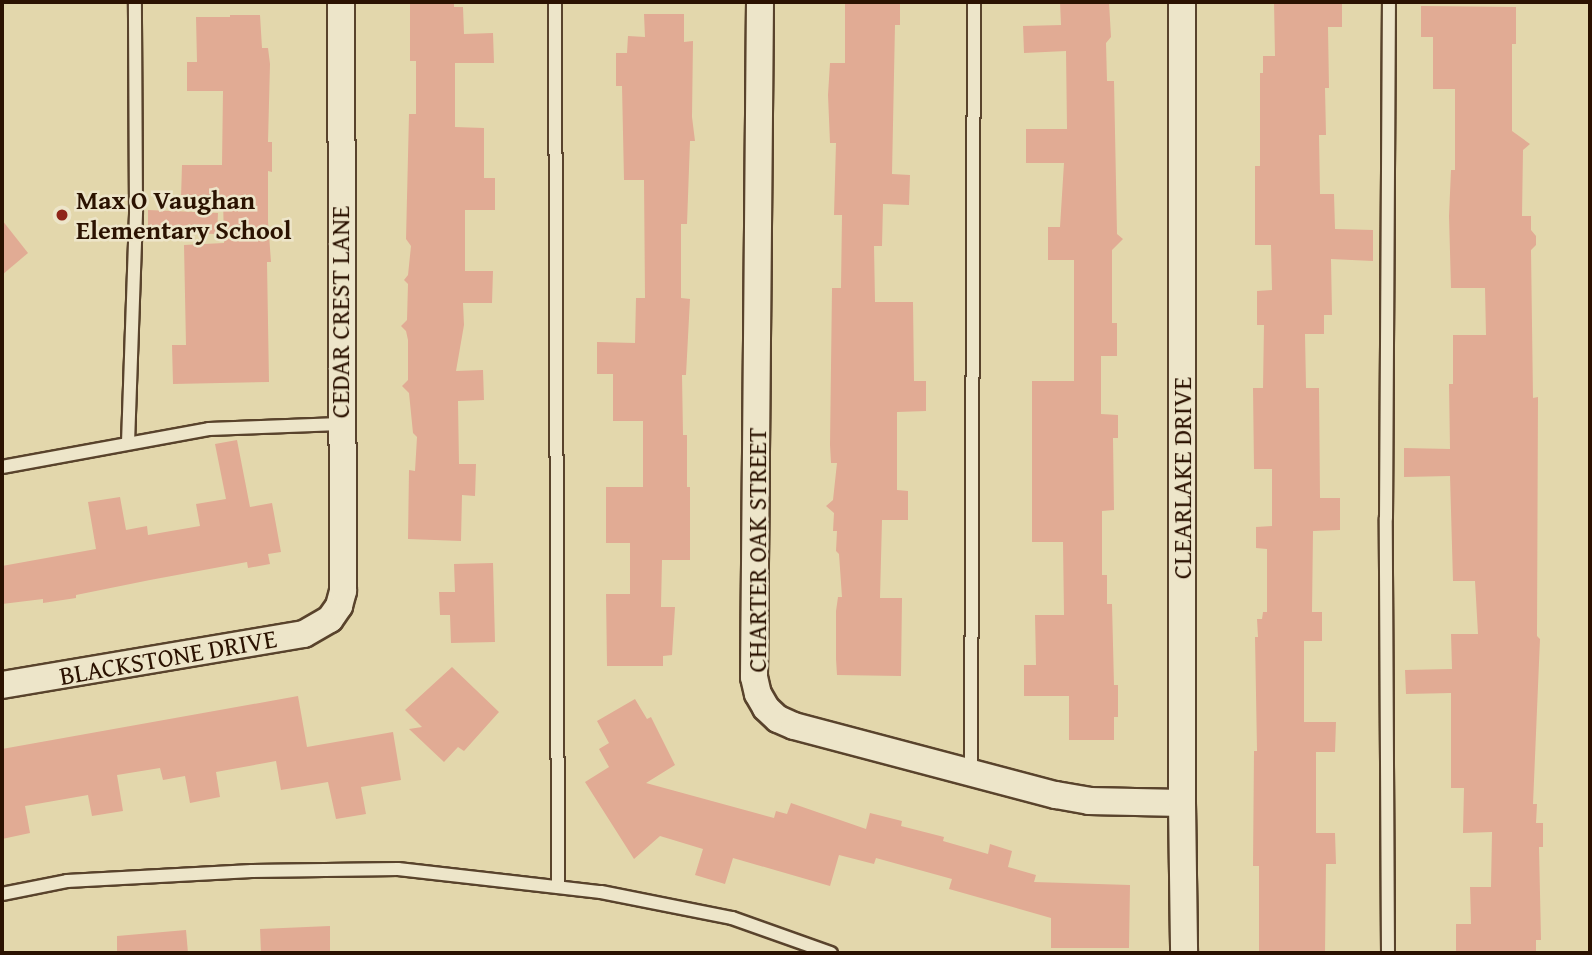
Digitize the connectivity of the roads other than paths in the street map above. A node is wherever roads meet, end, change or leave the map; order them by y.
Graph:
1 (135, 2) edge
2 (341, 2) edge
3 (555, 2) edge
4 (760, 2) edge
5 (974, 2) edge
6 (1182, 2) edge
7 (1389, 2) edge
8 (340, 424) junction
9 (128, 443) junction
10 (2, 467) edge
11 (330, 619) joint
12 (2, 685) edge
13 (971, 772) junction
14 (1182, 803) junction
15 (558, 887) junction
16 (2, 894) edge
17 (831, 953) edge
18 (1184, 953) edge
19 (1388, 953) edge

1 - 9 lane
2 - 8 street, CEDAR CREST LANE
3 - 15 lane
4 - 13 street, CHARTER OAK STREET
5 - 13 lane
6 - 14 street, CLEARLAKE DRIVE
7 - 19 lane
8 - 9 lane
8 - 11 street, CEDAR CREST LANE
9 - 10 lane
11 - 12 street, BLACKSTONE DRIVE
13 - 14 street, CHARTER OAK STREET
14 - 18 street, CLEARLAKE DRIVE
15 - 16 lane
15 - 17 lane

